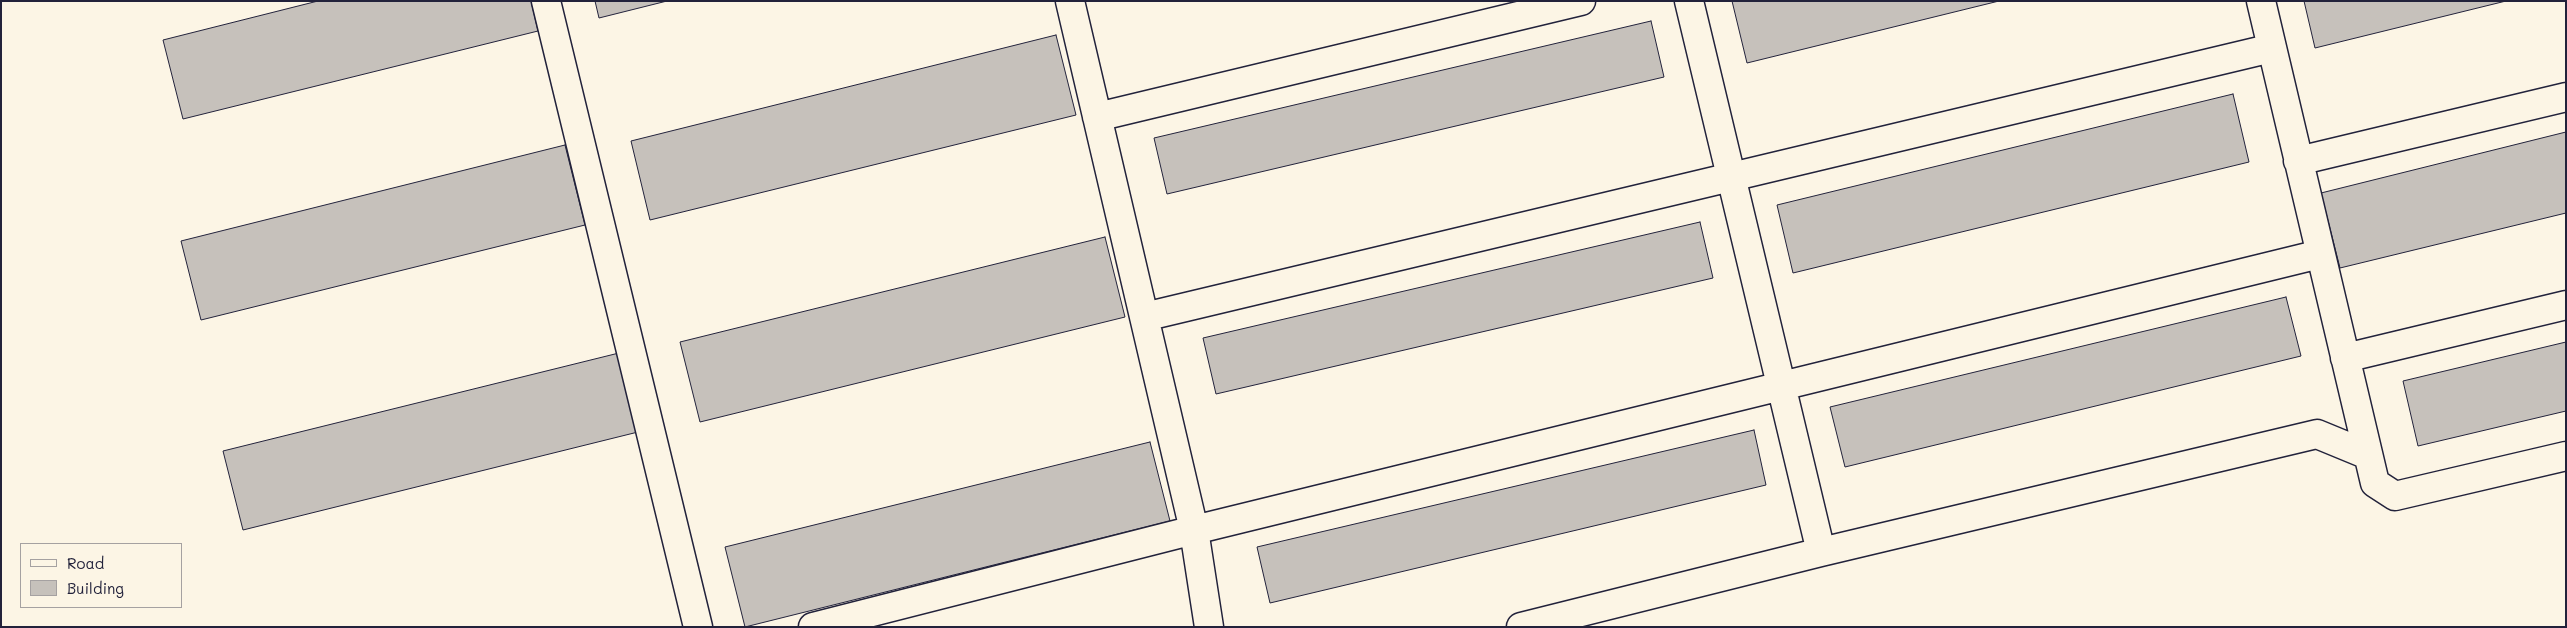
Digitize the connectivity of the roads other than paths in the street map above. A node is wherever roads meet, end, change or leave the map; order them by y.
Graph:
1 (546, 1) edge
2 (1070, 1) edge
3 (1581, 1) edge
4 (1689, 1) edge
5 (2261, 1) edge
6 (2272, 48) junction
7 (2566, 97) edge
8 (1097, 116) junction
9 (2298, 161) junction
10 (1731, 177) junction
11 (2320, 254) junction
12 (2566, 304) edge
13 (1144, 317) junction
14 (2345, 358) junction
15 (1781, 386) junction
16 (2368, 455) junction
17 (2566, 456) edge
18 (1194, 530) junction
19 (1821, 552) junction
20 (698, 627) edge
21 (813, 627) edge
22 (1209, 627) edge
23 (1520, 627) edge

1 - 20 street
2 - 8 street
3 - 8 street
4 - 10 street
5 - 6 street
6 - 9 street
6 - 10 street
7 - 9 street
8 - 13 street
9 - 11 street
10 - 13 street
10 - 15 street
11 - 14 street
11 - 15 street
12 - 14 street
13 - 18 street
14 - 16 street
15 - 18 street
15 - 19 street
16 - 17 street
16 - 19 street
18 - 21 street
18 - 22 street
19 - 23 street

